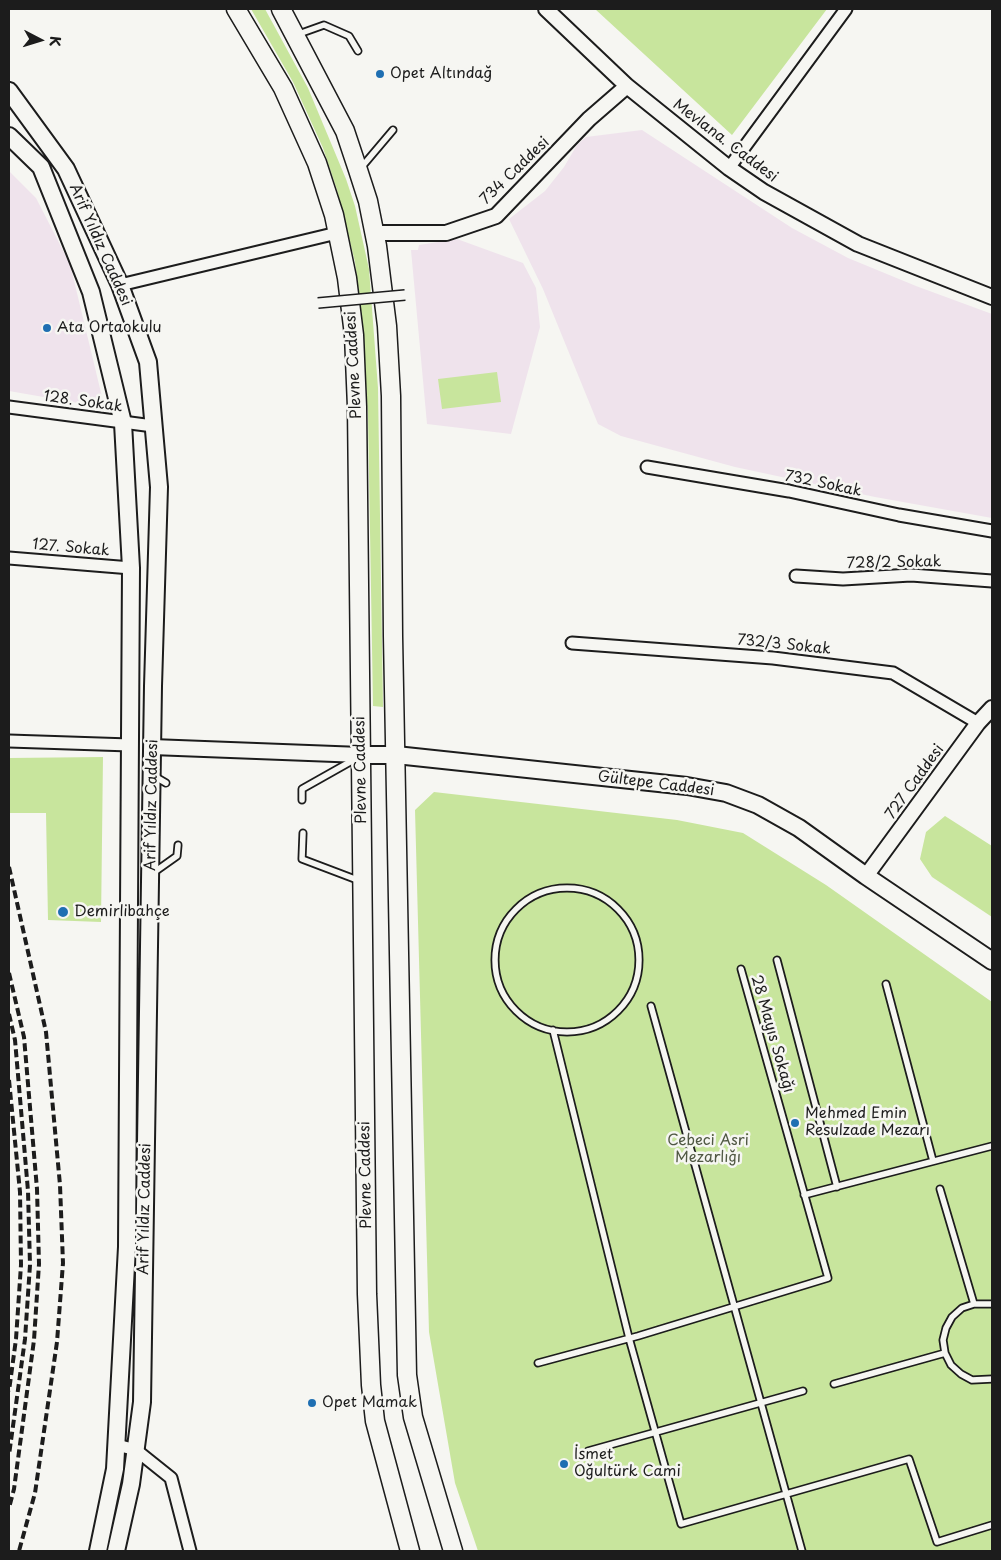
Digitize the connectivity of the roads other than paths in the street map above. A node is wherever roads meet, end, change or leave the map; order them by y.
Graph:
1 (236, 9) edge
2 (281, 9) edge
3 (546, 9) edge
4 (846, 9) edge
5 (296, 35) junction
6 (358, 52) dead end
7 (626, 86) junction
8 (9, 92) edge
9 (393, 130) dead end
10 (12, 141) edge
11 (729, 168) junction
12 (358, 170) junction
13 (375, 232) junction
14 (338, 233) junction
15 (120, 285) junction
16 (405, 295) dead end
17 (992, 297) edge
18 (318, 303) dead end
19 (9, 407) edge
20 (124, 423) junction
21 (153, 426) junction
22 (647, 467) dead end
23 (992, 531) edge
24 (9, 558) edge
25 (132, 568) junction
26 (796, 576) dead end
27 (992, 581) edge
28 (572, 643) dead end
29 (992, 708) edge
30 (978, 723) junction
31 (9, 741) edge
32 (130, 745) junction
33 (152, 747) junction
34 (396, 755) junction
35 (360, 756) junction
36 (152, 775) junction
37 (166, 783) dead end
38 (302, 800) dead end
39 (303, 833) dead end
40 (178, 845) dead end
41 (151, 875) junction
42 (866, 876) junction
43 (362, 882) junction
44 (776, 960) dead end
45 (992, 961) edge
46 (741, 969) dead end
47 (886, 984) dead end
48 (651, 1006) dead end
49 (553, 1030) junction
50 (992, 1146) edge
51 (932, 1161) junction
52 (837, 1187) junction
53 (940, 1188) dead end
54 (804, 1195) junction
55 (974, 1304) junction
56 (992, 1304) edge
57 (734, 1306) junction
58 (630, 1338) junction
59 (945, 1353) junction
60 (538, 1363) dead end
61 (992, 1379) edge
62 (834, 1384) dead end
63 (803, 1391) dead end
64 (761, 1404) junction
65 (656, 1433) junction
66 (117, 1445) junction
67 (136, 1450) junction
68 (588, 1451) dead end
69 (787, 1495) junction
70 (992, 1525) edge
71 (98, 1551) edge
72 (116, 1551) edge
73 (190, 1551) edge
74 (410, 1551) edge
75 (453, 1551) edge
76 (802, 1551) edge

1 - 14 main road, Plevne Caddesi
2 - 5 main road
3 - 7 street, Mevlana. Caddesi
4 - 11 street
5 - 6 lane
5 - 12 main road
7 - 11 street, Mevlana. Caddesi
7 - 13 street, 734 Caddesi
8 - 15 main road, Arif Yıldız Caddesi
9 - 12 lane
10 - 20 main road, Arif Yıldız Caddesi
11 - 17 street, Mevlana. Caddesi
12 - 13 main road
13 - 34 main road
14 - 15 street
14 - 35 main road, Plevne Caddesi
15 - 21 main road, Arif Yıldız Caddesi
16 - 18 street, bridge
19 - 20 street, 128. Sokak
20 - 21 street, 128. Sokak
20 - 25 main road, Arif Yıldız Caddesi
21 - 33 main road, Arif Yıldız Caddesi
22 - 23 street, 732 Sokak
24 - 25 street, 127. Sokak
25 - 32 main road, Arif Yıldız Caddesi
26 - 27 street, 728/2 Sokak
28 - 30 street, 732/3 Sokak
29 - 30 street, 727 Caddesi
30 - 42 street, 727 Caddesi
31 - 32 street
32 - 66 main road, Arif Yıldız Caddesi
33 - 35 street
33 - 36 main road, Arif Yıldız Caddesi
34 - 35 main road, Gültepe Caddesi
34 - 42 main road, Gültepe Caddesi
34 - 75 main road
35 - 38 lane
35 - 43 main road, Plevne Caddesi
36 - 37 lane
36 - 41 main road, Arif Yıldız Caddesi
39 - 43 lane
40 - 41 lane
41 - 67 main road, Arif Yıldız Caddesi
42 - 45 main road, Gültepe Caddesi
43 - 74 main road, Plevne Caddesi
44 - 52 lane
46 - 54 lane, 28 Mayıs Sokağı
47 - 51 lane
48 - 57 lane
49 - 49 lane
49 - 58 lane
50 - 51 lane
51 - 52 lane
52 - 54 lane
53 - 55 lane
54 - 57 lane, 28 Mayıs Sokağı
55 - 56 lane
55 - 59 lane
57 - 58 lane
57 - 64 lane
58 - 60 lane
58 - 65 lane
59 - 61 lane
59 - 62 lane
63 - 64 lane
64 - 65 lane
64 - 69 lane
65 - 68 lane
65 - 69 lane
66 - 67 street
66 - 71 main road, Arif Yıldız Caddesi
67 - 72 main road, Arif Yıldız Caddesi
67 - 73 street
69 - 70 lane
69 - 76 lane

